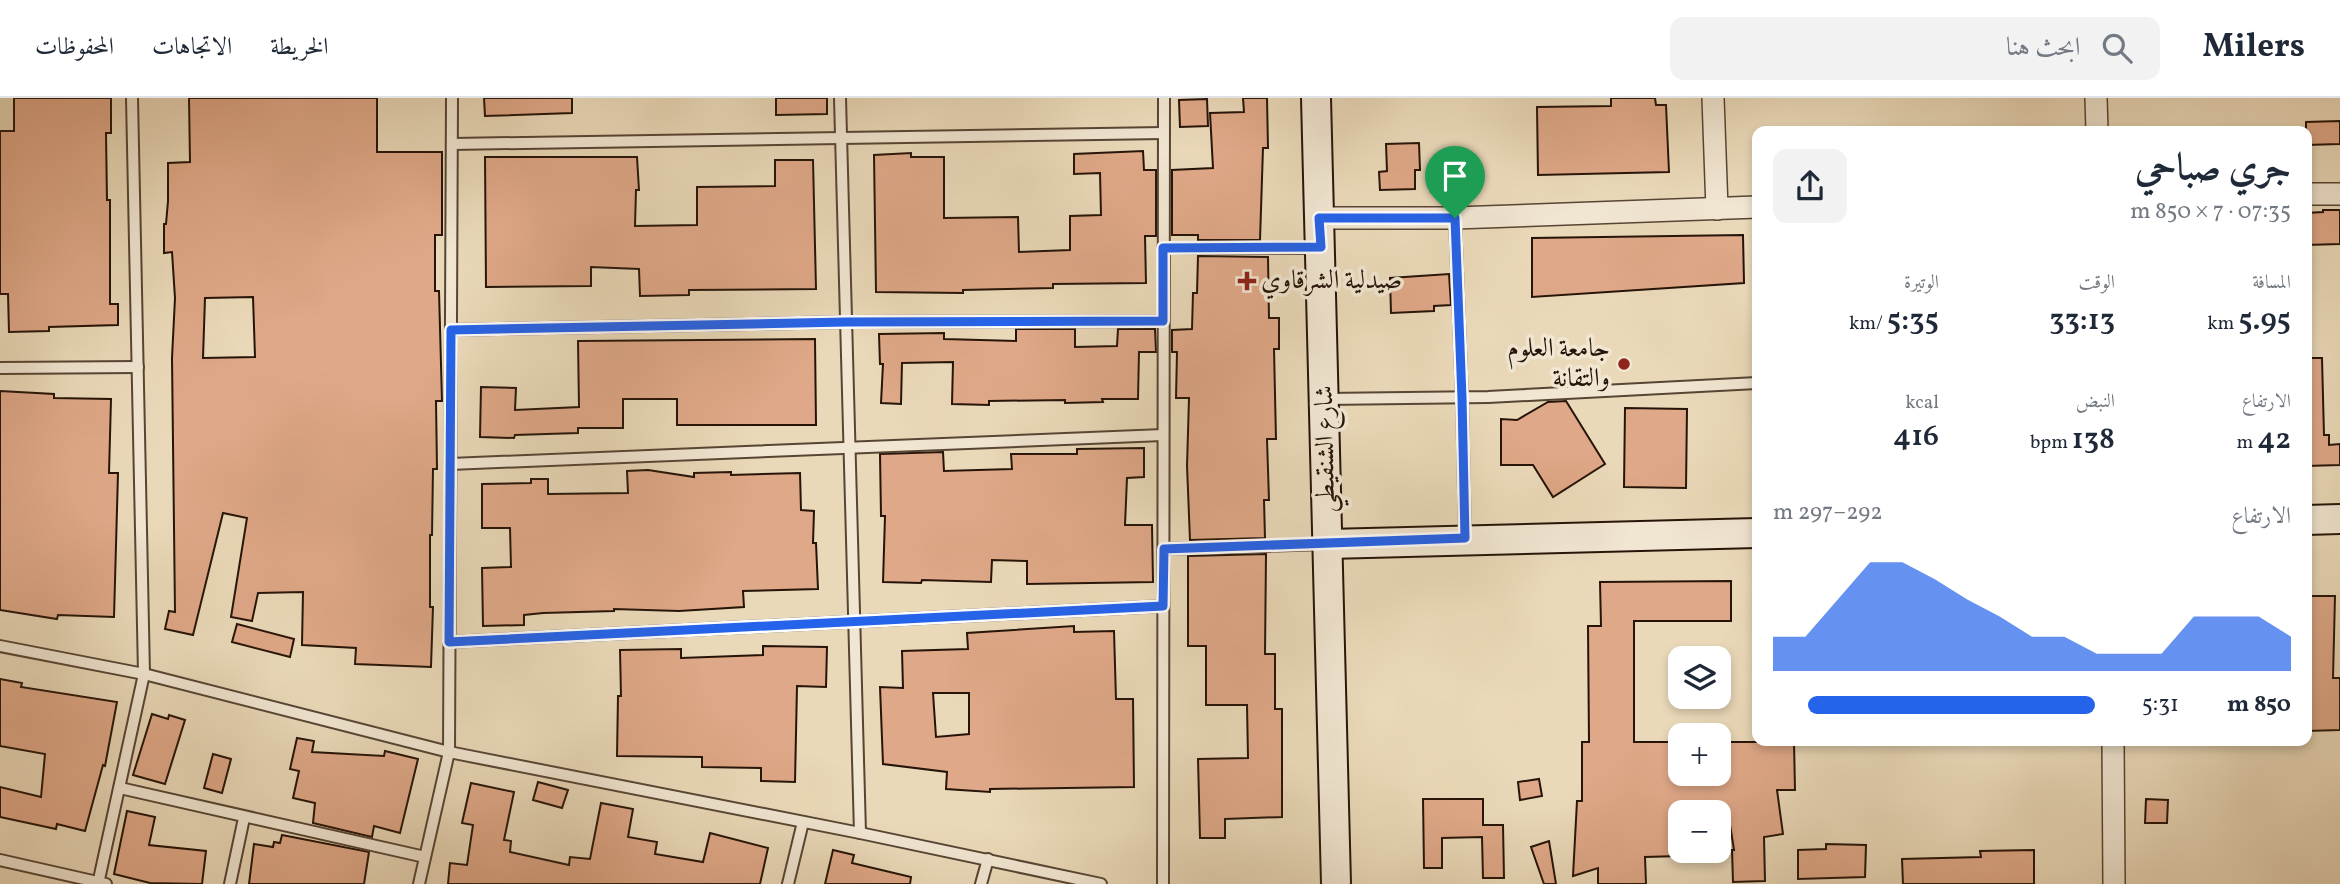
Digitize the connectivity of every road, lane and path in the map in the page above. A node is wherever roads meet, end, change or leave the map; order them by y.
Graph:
1 (132, 98) edge
2 (453, 98) edge
3 (841, 98) edge
4 (1164, 98) edge
5 (1316, 98) edge
6 (1713, 98) edge
7 (2096, 98) edge
8 (2097, 126) edge
9 (1164, 133) junction
10 (842, 139) junction
11 (452, 144) junction
12 (2312, 194) edge
13 (2340, 194) edge
14 (1752, 207) edge
15 (1717, 209) junction
16 (1319, 218) junction
17 (1455, 218) junction
18 (1321, 247) junction
19 (1163, 248) junction
20 (1163, 321) junction
21 (846, 322) junction
22 (451, 330) junction
23 (138, 367) junction
24 (0, 368) edge
25 (1752, 383) edge
26 (1462, 398) junction
27 (1325, 399) junction
28 (1163, 435) junction
29 (850, 447) junction
30 (450, 464) junction
31 (2340, 519) edge
32 (2312, 520) edge
33 (1752, 533) edge
34 (1465, 538) junction
35 (1328, 544) junction
36 (1164, 549) junction
37 (1163, 606) junction
38 (855, 622) junction
39 (449, 642) junction
40 (0, 646) edge
41 (144, 674) junction
42 (2113, 746) edge
43 (449, 752) junction
44 (120, 788) junction
45 (244, 818) junction
46 (803, 822) junction
47 (860, 832) junction
48 (425, 857) junction
49 (988, 859) junction
50 (0, 860) edge
51 (101, 883) edge
52 (230, 884) edge
53 (419, 884) edge
54 (788, 884) edge
55 (981, 884) edge
56 (1101, 884) edge
57 (1163, 884) edge
58 (1336, 884) edge
59 (2115, 884) edge

1 - 23 lane
2 - 11 lane
3 - 10 lane
4 - 9 lane
5 - 16 street, شارع الشنقيطي
6 - 15 street
7 - 8 street
9 - 10 lane
9 - 19 lane
10 - 11 lane
10 - 21 lane
11 - 22 lane
12 - 13 street
14 - 15 street
15 - 17 street
16 - 17 street
16 - 18 street, شارع الشنقيطي
17 - 26 lane
18 - 19 lane
18 - 27 street, شارع الشنقيطي
19 - 20 lane
20 - 21 lane
20 - 28 lane
21 - 22 lane
21 - 29 lane
22 - 30 lane
23 - 24 lane
23 - 41 lane
25 - 26 lane
26 - 27 lane
26 - 34 lane
27 - 35 street, شارع الشنقيطي
28 - 29 lane
28 - 36 lane
29 - 30 lane
29 - 38 lane
30 - 39 lane
31 - 32 street
33 - 34 street
34 - 35 street
35 - 36 lane
35 - 58 street, شارع الشنقيطي
36 - 37 lane
37 - 38 lane
37 - 57 lane
38 - 39 lane
38 - 47 lane
39 - 43 lane
40 - 41 lane
41 - 43 lane
41 - 44 lane
42 - 59 street
43 - 46 lane
43 - 48 lane
44 - 45 lane
44 - 51 lane
45 - 48 lane
45 - 52 lane
46 - 47 lane
46 - 54 lane
47 - 49 lane
48 - 53 lane
49 - 55 lane
49 - 56 lane
50 - 51 lane

